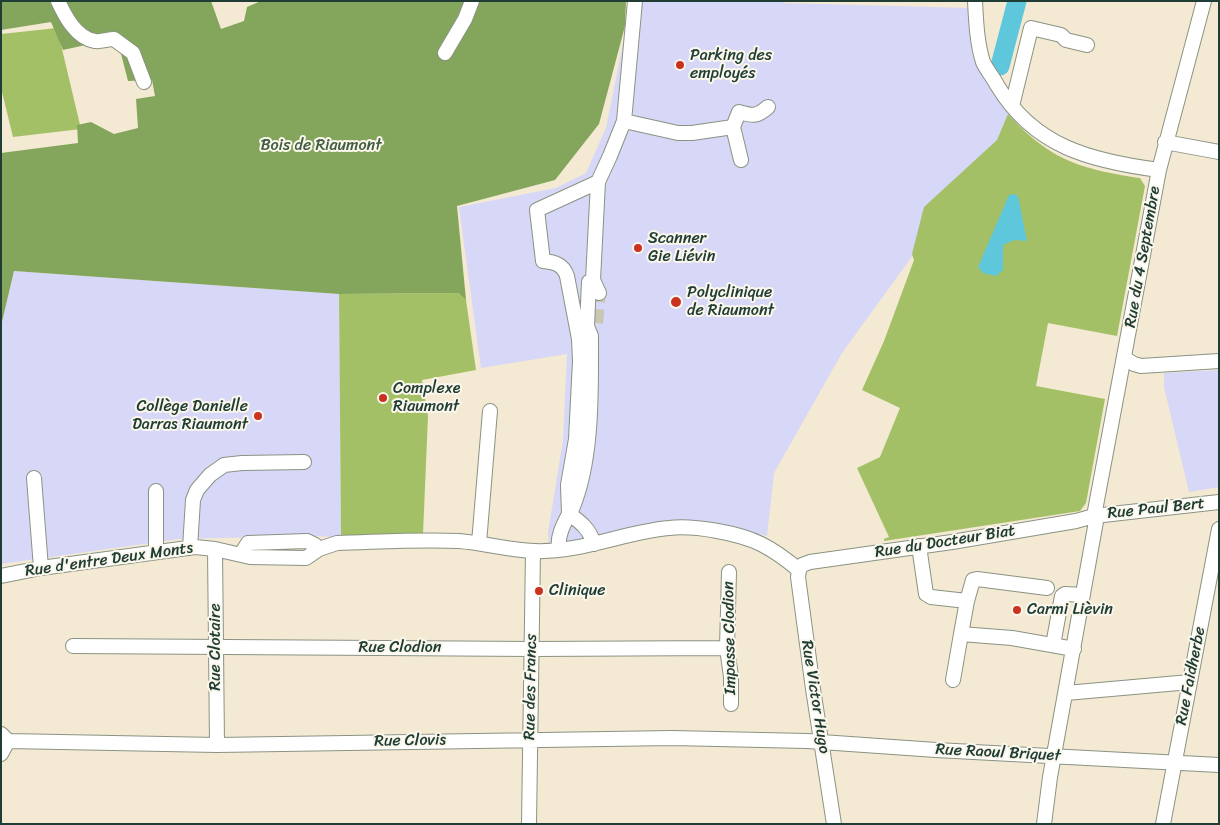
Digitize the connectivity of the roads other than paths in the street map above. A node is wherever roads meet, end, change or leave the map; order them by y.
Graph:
1 (58, 1) edge
2 (472, 1) edge
3 (635, 1) edge
4 (975, 1) edge
5 (1204, 1) edge
6 (1087, 45) dead end
7 (445, 53) dead end
8 (144, 82) dead end
9 (1012, 106) junction
10 (768, 107) dead end
11 (624, 121) junction
12 (733, 127) junction
13 (1166, 142) junction
14 (1219, 152) edge
15 (741, 160) dead end
16 (1158, 170) junction
17 (598, 182) junction
18 (593, 280) junction
19 (599, 293) tunnel mouth
20 (596, 323) tunnel mouth
21 (591, 336) junction
22 (1124, 358) junction
23 (1219, 361) edge
24 (1138, 365) junction
25 (1120, 377) junction
26 (490, 411) dead end
27 (304, 462) dead end
28 (34, 478) dead end
29 (156, 490) dead end
30 (1219, 502) edge
31 (569, 514) junction
32 (1096, 516) junction
33 (1219, 529) edge
34 (479, 543) junction
35 (594, 544) junction
36 (919, 546) junction
37 (190, 548) junction
38 (215, 549) junction
39 (559, 549) junction
40 (533, 551) junction
41 (156, 552) junction
42 (41, 568) junction
43 (799, 570) junction
44 (729, 572) dead end
45 (1, 576) edge
46 (1047, 588) dead end
47 (1083, 595) junction
48 (967, 601) junction
49 (1212, 601) edge
50 (961, 634) junction
51 (73, 646) dead end
52 (1053, 646) junction
53 (215, 647) junction
54 (727, 648) junction
55 (532, 649) junction
56 (1074, 649) junction
57 (953, 680) dead end
58 (1190, 682) junction
59 (1066, 693) junction
60 (731, 704) dead end
61 (4, 738) edge
62 (530, 740) junction
63 (822, 742) junction
64 (217, 745) junction
65 (1, 754) edge
66 (1054, 756) junction
67 (1175, 764) junction
68 (1219, 765) edge
69 (529, 824) edge
70 (834, 824) edge
71 (1044, 824) edge
72 (1163, 824) edge

1 - 8 street
2 - 7 street
3 - 11 street
4 - 9 street
5 - 13 street, Rue du 4 Septembre
6 - 9 street
9 - 16 street
10 - 12 street
11 - 12 street
11 - 17 street
12 - 15 street
13 - 14 street
13 - 16 street, Rue du 4 Septembre
16 - 22 street, Rue du 4 Septembre
17 - 18 street
17 - 31 street
18 - 19 street
18 - 21 street
20 - 21 street
21 - 31 street
22 - 24 street
22 - 25 street, Rue du 4 Septembre
23 - 24 street
24 - 25 street
25 - 32 street, Rue du 4 Septembre
26 - 34 street
27 - 37 street
28 - 42 street
29 - 41 street
30 - 32 street, Rue Paul Bert
31 - 35 street
31 - 39 street
32 - 36 street, Rue du Docteur Biat
32 - 47 street, Rue du 4 Septembre
33 - 49 street, Rue Faidherbe
34 - 38 street, Rue d'entre Deux Monts
34 - 40 street, Rue d'entre Deux Monts
35 - 39 street, Rue d'entre Deux Monts
35 - 43 street, Rue d'entre Deux Monts
36 - 43 street, Rue du Docteur Biat
36 - 48 street
37 - 38 street, Rue d'entre Deux Monts
37 - 41 street, Rue d'entre Deux Monts
38 - 53 street, Rue Clotaire
39 - 40 street, Rue d'entre Deux Monts
40 - 55 street, Rue des Francs
41 - 42 street, Rue d'entre Deux Monts
42 - 45 street, Rue d'entre Deux Monts
43 - 63 street, Rue Victor Hugo
44 - 54 street, Impasse Clodion
46 - 48 street
47 - 52 street
47 - 56 street, Rue du 4 Septembre
48 - 50 street
49 - 58 street, Rue Faidherbe
50 - 52 street
50 - 57 street
51 - 53 street, Rue Clodion
52 - 56 street
53 - 55 street, Rue Clodion
53 - 64 street, Rue Clotaire
54 - 55 street, Rue Clodion
54 - 60 street, Impasse Clodion
55 - 62 street, Rue des Francs
56 - 59 street, Rue du 4 Septembre
58 - 59 street
58 - 67 street, Rue Faidherbe
59 - 66 street, Rue du 4 Septembre
61 - 64 street, Rue Clovis
61 - 65 street
62 - 63 street, Rue Clovis
62 - 64 street, Rue Clovis
62 - 69 street, Rue des Francs
63 - 66 street, Rue Raoul Briquet
63 - 70 street, Rue Victor Hugo
66 - 67 street, Rue Raoul Briquet
66 - 71 street, Rue du 4 Septembre
67 - 68 street, Rue Raoul Briquet
67 - 72 street, Rue Faidherbe

